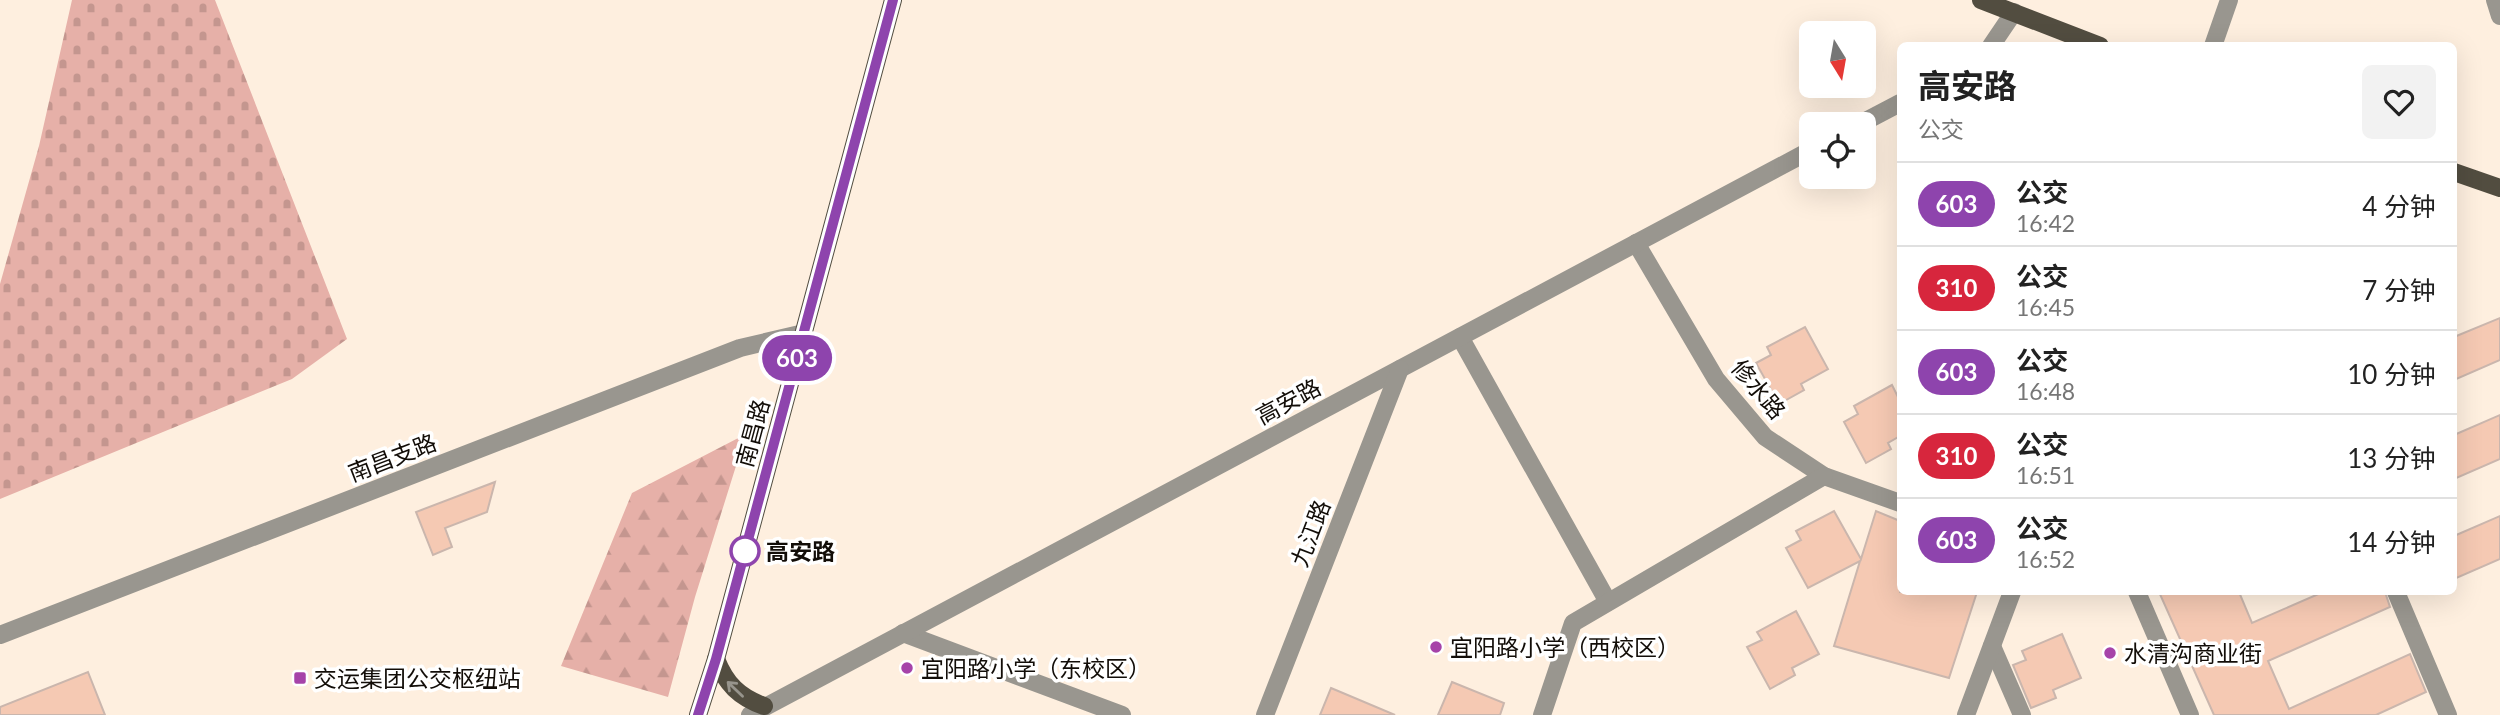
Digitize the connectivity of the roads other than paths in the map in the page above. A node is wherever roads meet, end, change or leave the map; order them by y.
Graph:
1 (893, 0) edge
2 (1981, 0) edge
3 (2229, 0) edge
4 (2495, 0) edge
5 (2014, 12) junction
6 (2500, 16) edge
7 (1994, 42) edge
8 (2090, 42) edge
9 (2214, 42) edge
10 (1897, 105) edge
11 (1876, 116) edge
12 (1799, 156) edge
13 (2457, 173) edge
14 (2500, 188) edge
15 (1636, 243) junction
16 (804, 333) junction
17 (1460, 337) junction
18 (1400, 369) junction
19 (1824, 476) junction
20 (1897, 502) edge
21 (2011, 595) edge
22 (2138, 595) edge
23 (2397, 595) edge
24 (1608, 602) junction
25 (903, 633) junction
26 (0, 635) edge
27 (1992, 646) junction
28 (716, 659) junction
29 (757, 711) edge
30 (698, 715) edge
31 (1122, 715) edge
32 (1265, 715) edge
33 (1542, 715) edge
34 (1966, 715) edge
35 (2022, 715) edge
36 (2190, 715) edge
37 (2448, 715) edge

1 - 16 main road, 南昌路
2 - 5 main road
3 - 9 street
4 - 6 street
5 - 7 street
5 - 8 main road
10 - 11 street
12 - 15 street, 高安路
13 - 14 main road
15 - 17 street, 高安路
15 - 19 street, 修水路
16 - 26 street, 南昌支路
16 - 28 main road, 南昌路
17 - 18 street, 高安路
17 - 24 street
18 - 25 street, 高安路
18 - 32 street, 九江路
19 - 20 street, 修水路
19 - 24 street
21 - 27 street
22 - 36 street
23 - 37 street
24 - 33 street
25 - 29 street, 高安路
25 - 31 street
27 - 34 street
27 - 35 street
29 -> 28 main road
28 - 30 main road, 南昌路

